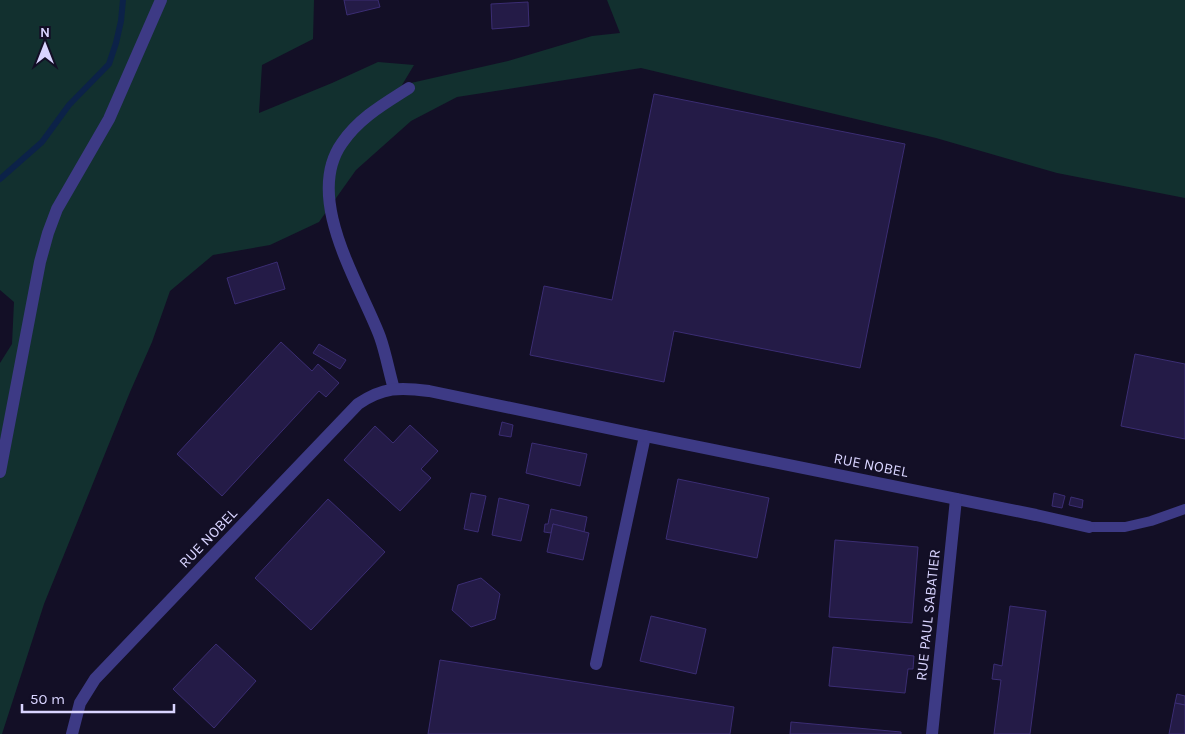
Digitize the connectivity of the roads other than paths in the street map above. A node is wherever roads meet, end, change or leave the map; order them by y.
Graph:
1 (161, 0) edge
2 (409, 88) dead end
3 (394, 389) junction
4 (646, 436) junction
5 (0, 472) edge
6 (956, 499) junction
7 (1185, 509) edge
8 (1089, 527) joint
9 (596, 664) dead end
10 (72, 734) edge
11 (932, 734) edge

1 - 5 street
2 - 3 street
3 - 4 street, RUE NOBEL
3 - 10 street, RUE NOBEL
4 - 6 street, RUE NOBEL
4 - 9 street
6 - 8 street, RUE NOBEL
6 - 11 street, RUE PAUL SABATIER
7 - 8 lane

